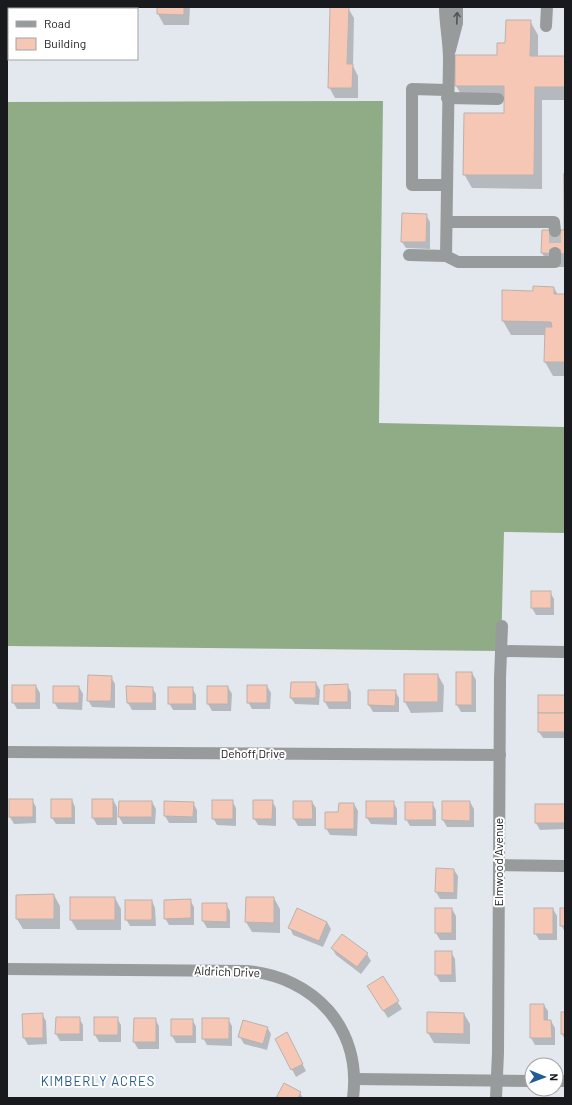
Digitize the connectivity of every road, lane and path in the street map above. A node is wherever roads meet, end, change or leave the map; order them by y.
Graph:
1 (445, 7) edge
2 (457, 7) edge
3 (547, 7) edge
4 (546, 26) dead end
5 (449, 57) junction
6 (447, 94) junction
7 (498, 99) dead end
8 (447, 185) junction
9 (447, 222) junction
10 (555, 230) dead end
11 (555, 254) dead end
12 (409, 255) dead end
13 (446, 256) junction
14 (502, 626) dead end
15 (501, 651) junction
16 (565, 652) edge
17 (7, 752) edge
18 (500, 755) junction
19 (499, 865) junction
20 (565, 866) edge
21 (7, 969) edge
22 (355, 1079) junction
23 (497, 1081) junction
24 (524, 1081) edge
25 (353, 1098) edge
26 (496, 1098) edge

1 - 5 street
5 -> 2 street
3 - 4 street
5 - 6 street
6 - 7 street
6 - 8 street
6 - 8 street
8 - 9 street
9 - 10 street
9 - 13 street
11 - 13 street
12 - 13 street
14 - 15 street, Elmwood Avenue
15 - 16 street
15 - 18 street, Elmwood Avenue
17 - 18 street, Dehoff Drive
18 - 19 street, Elmwood Avenue
19 - 20 street
19 - 23 street, Elmwood Avenue
21 - 22 street, Aldrich Drive
22 - 23 street
22 - 25 street, Aldrich Drive
23 - 24 street
23 - 26 street, Elmwood Avenue

